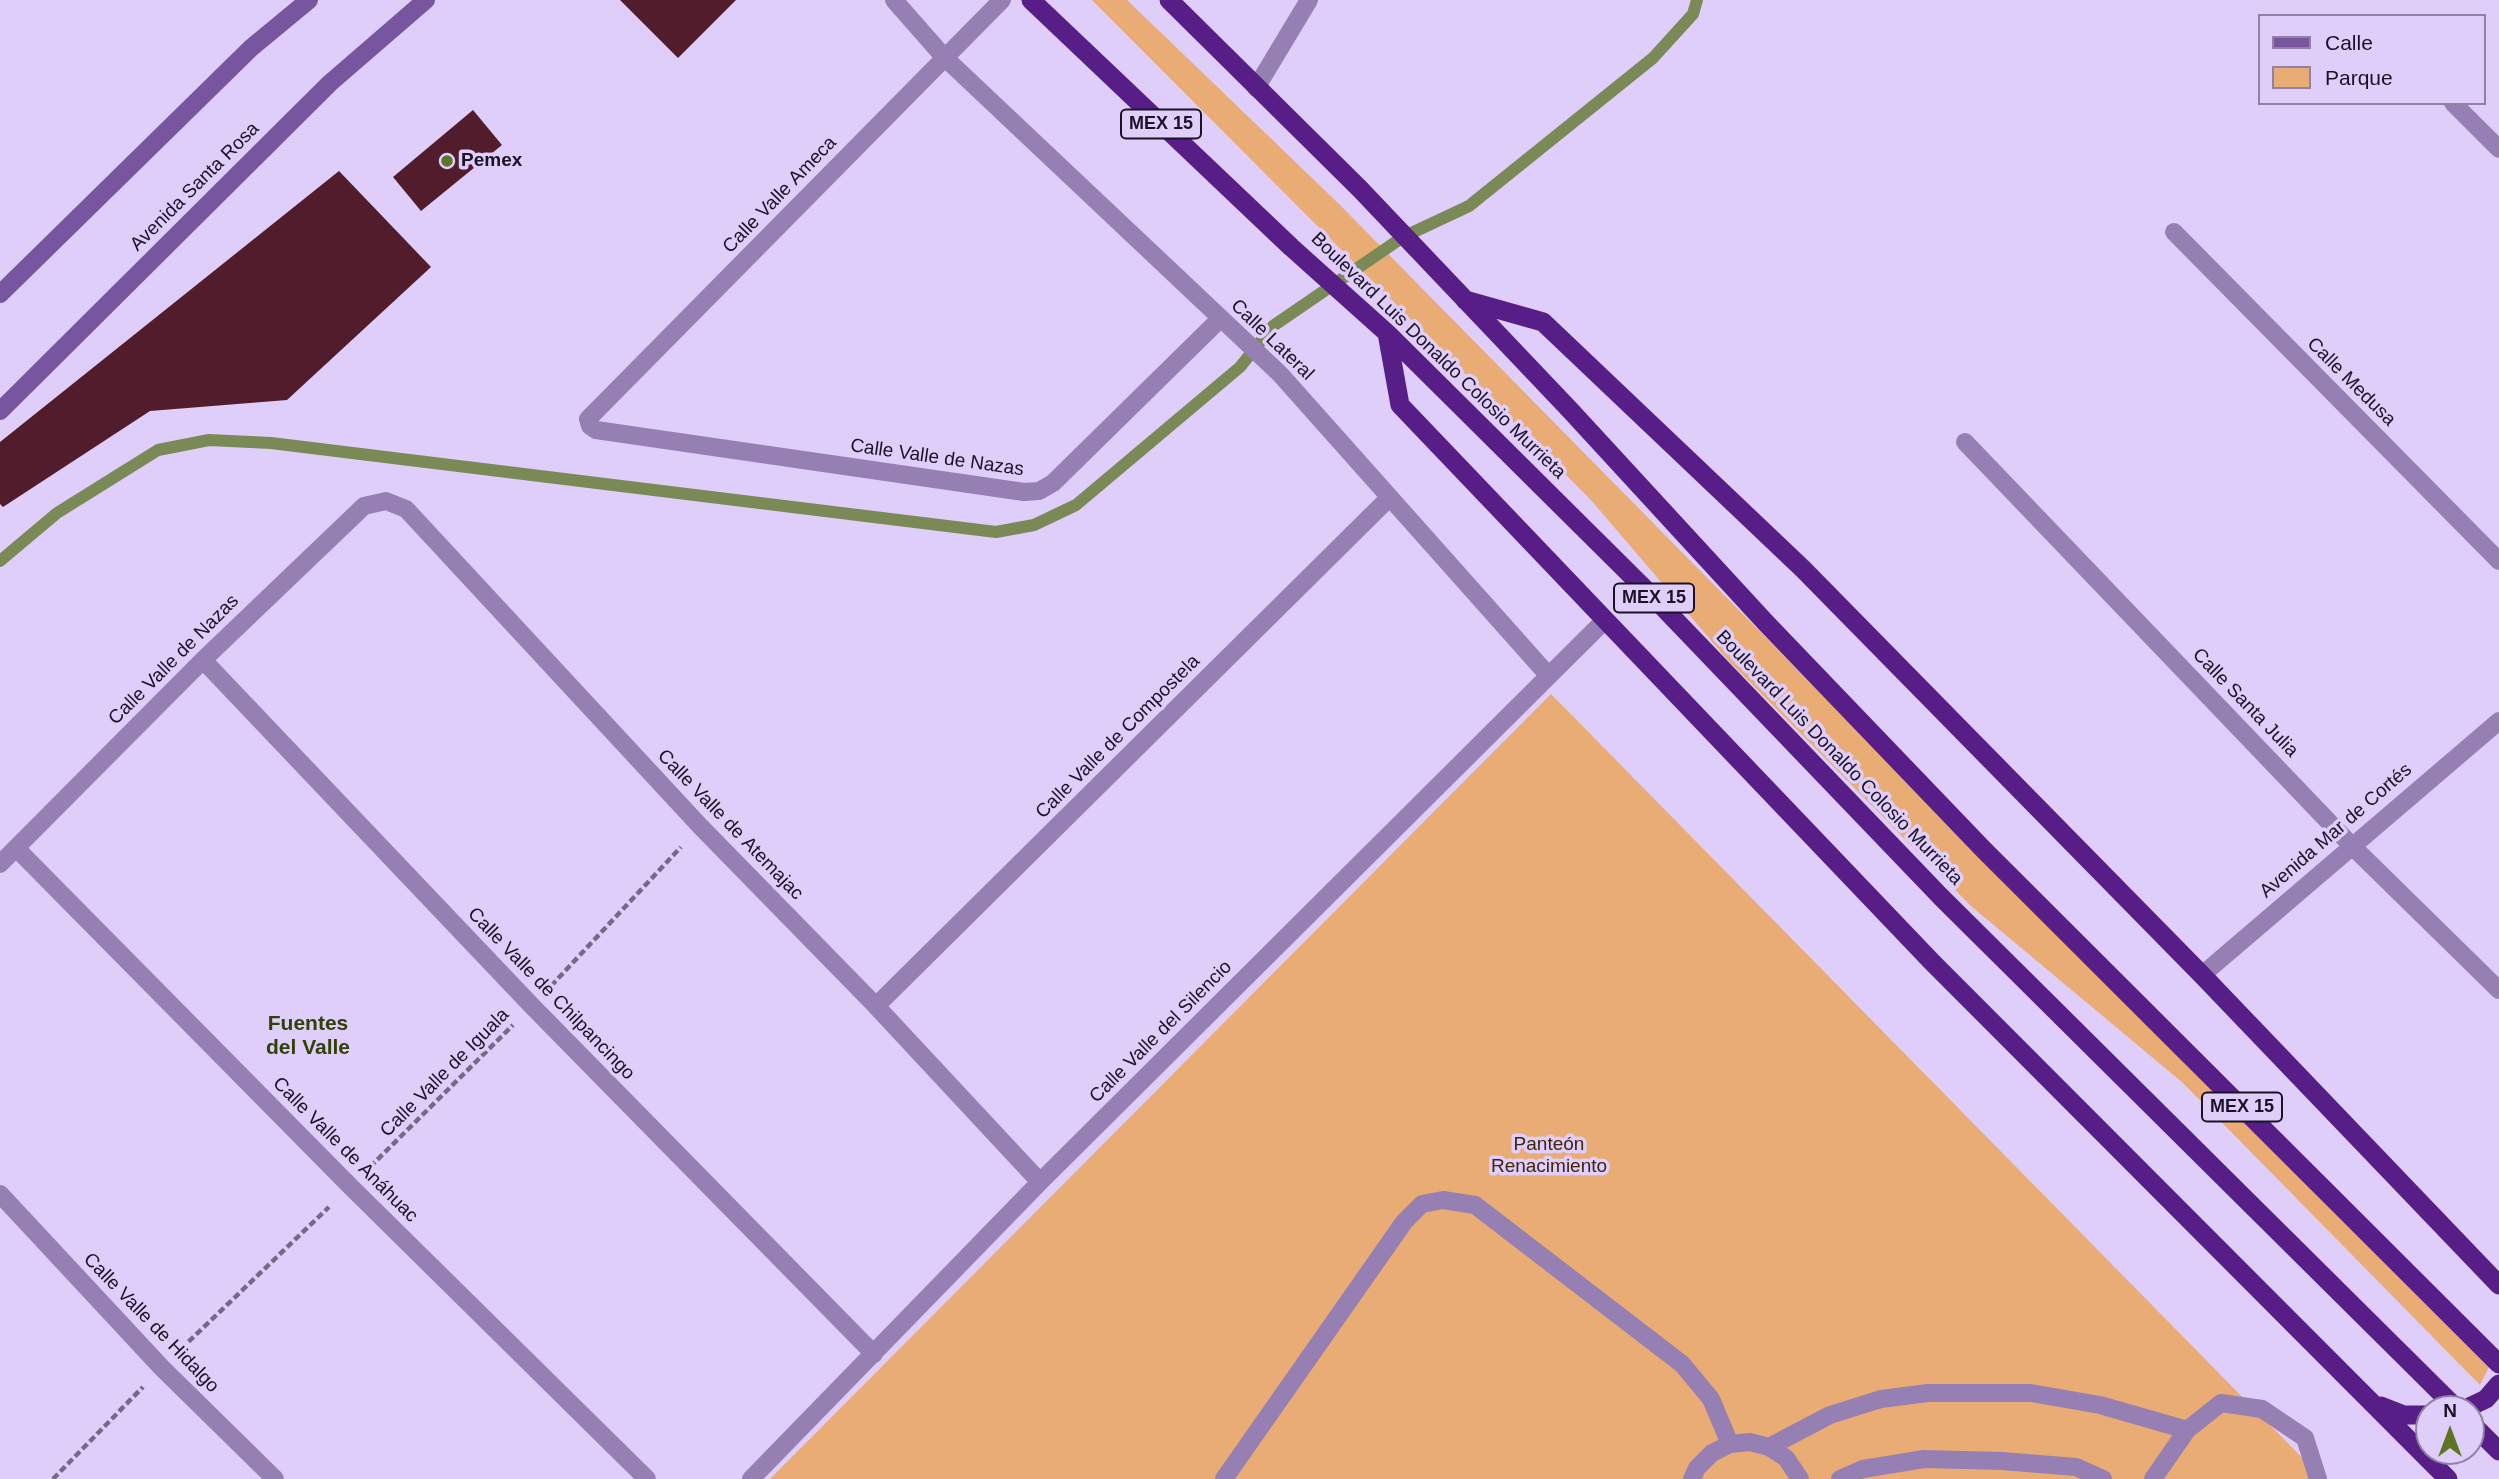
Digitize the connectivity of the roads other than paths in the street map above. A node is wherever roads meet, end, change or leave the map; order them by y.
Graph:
1 (309, 0) edge
2 (426, 0) edge
3 (894, 0) edge
4 (1002, 0) edge
5 (1031, 0) edge
6 (1169, 0) edge
7 (1309, 0) edge
8 (944, 57) junction
9 (1256, 88) junction
10 (2455, 105) edge
11 (2499, 149) edge
12 (2174, 232) dead end
13 (0, 294) edge
14 (1464, 300) junction
15 (1220, 319) junction
16 (1387, 333) junction
17 (0, 411) edge
18 (588, 419) joint
19 (1965, 442) dead end
20 (1389, 498) junction
21 (386, 501) joint
22 (2499, 561) edge
23 (1605, 620) junction
24 (203, 660) junction
25 (1548, 675) junction
26 (2499, 721) edge
27 (2351, 845) junction
28 (16, 848) junction
29 (0, 864) edge
30 (2202, 975) junction
31 (2499, 990) edge
32 (876, 1006) junction
33 (1040, 1182) junction
34 (0, 1194) edge
35 (2499, 1285) edge
36 (874, 1354) junction
37 (2499, 1364) edge
38 (2499, 1384) edge
39 (2443, 1395) edge
40 (2485, 1399) edge
41 (2373, 1403) junction
42 (2415, 1415) edge
43 (2187, 1430) junction
44 (2485, 1437) edge
45 (1730, 1444) junction
46 (1769, 1447) junction
47 (2499, 1451) edge
48 (275, 1479) edge
49 (647, 1479) edge
50 (751, 1479) edge
51 (1224, 1479) edge
52 (1692, 1479) edge
53 (1800, 1479) edge
54 (1840, 1479) edge
55 (2103, 1479) edge
56 (2153, 1479) edge
57 (2318, 1479) edge
58 (2448, 1479) edge

1 - 13 main road
2 - 17 main road, Avenida Santa Rosa
3 - 8 street, Calle Lateral
4 - 8 street, Calle Valle Ameca
5 - 16 highway, Boulevard Luis Donaldo Colosio Murrieta / MEX 15
6 - 9 highway, Boulevard Luis Donaldo Colosio Murrieta / MEX 15
7 - 9 street
8 - 15 street, Calle Lateral
8 - 18 street, Calle Valle Ameca
9 - 14 highway, Boulevard Luis Donaldo Colosio Murrieta / MEX 15
10 - 11 street
12 - 22 street, Calle Medusa
14 - 30 highway
14 - 37 highway, Boulevard Luis Donaldo Colosio Murrieta / MEX 15
15 - 18 street, Calle Valle de Nazas
15 - 20 street, Calle Lateral
16 - 23 highway
16 - 39 highway, Boulevard Luis Donaldo Colosio Murrieta / MEX 15
19 - 27 street, Calle Santa Julia
20 - 25 street, Calle Lateral
20 - 32 street, Calle Valle de Compostela
21 - 24 street, Calle Valle de Nazas
21 - 32 street, Calle Valle de Atemajac
23 - 25 street, Calle Valle del Silencio
23 - 41 highway
24 - 28 street, Calle Valle de Nazas
24 - 36 street, Calle Valle de Chilpancingo
25 - 33 street, Calle Valle del Silencio
26 - 27 street, Avenida Mar de Cortés
27 - 30 street, Avenida Mar de Cortés
27 - 31 street, Calle Santa Julia
28 - 29 street, Calle Valle de Nazas
28 - 49 street, Calle Valle de Anáhuac
30 - 35 highway
32 - 33 street, Calle Valle de Atemajac
33 - 36 street, Calle Valle del Silencio
34 - 48 street, Calle Valle de Hidalgo
36 - 50 street, Calle Valle del Silencio
38 - 40 highway
41 - 42 highway
41 - 58 highway
43 - 46 street
43 - 56 street
43 - 57 street
44 - 47 highway
45 - 46 street
45 - 51 street
45 - 52 street
46 - 53 street
54 - 55 street

